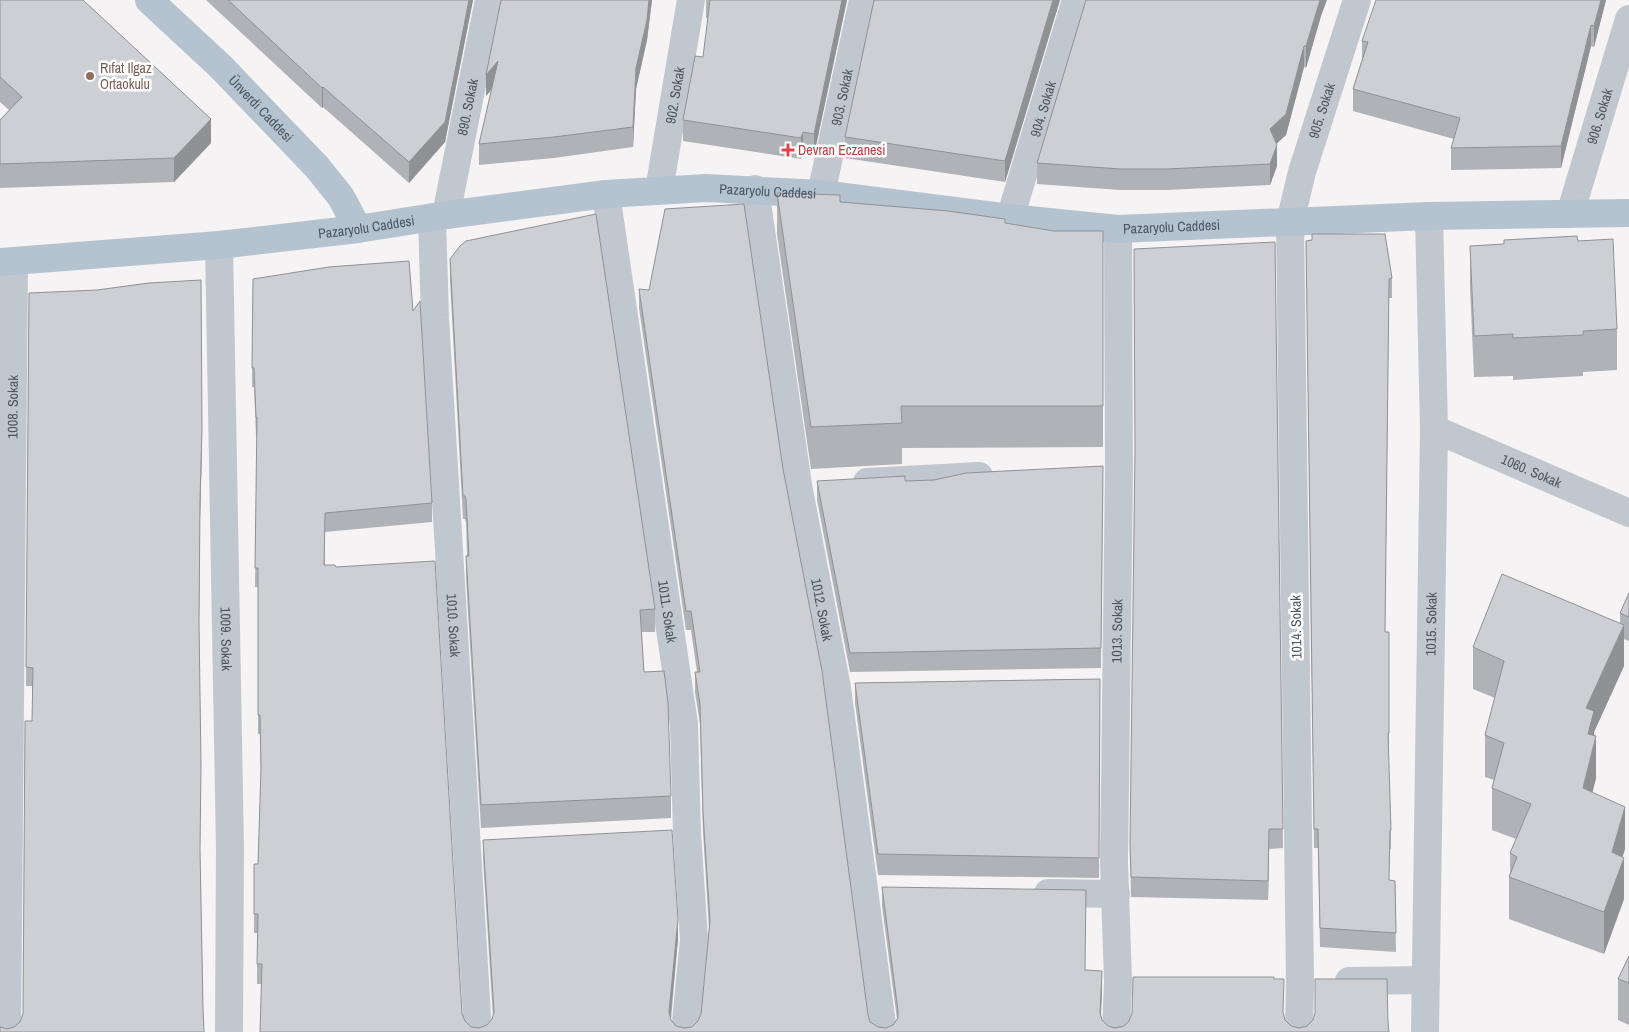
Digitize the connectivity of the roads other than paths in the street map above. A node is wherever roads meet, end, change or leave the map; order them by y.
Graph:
1 (489, 0) edge
2 (691, 0) edge
3 (863, 0) edge
4 (1076, 0) edge
5 (1357, 0) edge
6 (155, 2) edge
7 (1629, 19) edge
8 (755, 189) junction
9 (659, 190) junction
10 (606, 194) junction
11 (822, 194) junction
12 (1629, 213) edge
13 (1570, 214) junction
14 (439, 216) junction
15 (1429, 216) junction
16 (1010, 218) junction
17 (1290, 222) junction
18 (1118, 228) junction
19 (358, 229) junction
20 (219, 245) junction
21 (7, 262) edge
22 (1434, 429) junction
23 (1002, 475) edge
24 (847, 483) edge
25 (1629, 513) edge
26 (864, 890) junction
27 (893, 890) edge
28 (1019, 892) edge
29 (1116, 894) junction
30 (1426, 980) junction
31 (1118, 981) junction
32 (1147, 981) edge
33 (1272, 982) edge
34 (1300, 982) junction
35 (7, 1032) edge
36 (229, 1032) edge
37 (478, 1032) edge
38 (686, 1032) edge
39 (883, 1032) edge
40 (1116, 1032) edge
41 (1299, 1032) edge
42 (1425, 1032) edge

1 - 14 street, 890. Sokak
2 - 9 street, 902. Sokak
3 - 11 street, 903. Sokak
4 - 16 street, 904. Sokak
5 - 17 street, 905. Sokak
6 - 19 main road, Ünverdi Caddesi
7 - 13 street, 906. Sokak
8 - 9 main road, Pazaryolu Caddesi
8 - 11 main road, Pazaryolu Caddesi
8 - 26 street, 1012. Sokak
9 - 10 main road, Pazaryolu Caddesi
10 - 14 main road, Pazaryolu Caddesi
10 - 38 street, 1011. Sokak
11 - 16 main road, Pazaryolu Caddesi
12 - 13 main road, Pazaryolu Caddesi
13 - 15 main road, Pazaryolu Caddesi
14 - 19 main road, Pazaryolu Caddesi
14 - 37 street, 1010. Sokak
15 - 17 main road, Pazaryolu Caddesi
15 - 22 street, 1015. Sokak
16 - 18 main road, Pazaryolu Caddesi
17 - 18 main road, Pazaryolu Caddesi
17 - 34 street, 1014. Sokak
18 - 29 street, 1013. Sokak
19 - 20 main road, Pazaryolu Caddesi
20 - 21 main road, Pazaryolu Caddesi
20 - 36 street, 1009. Sokak
21 - 35 street, 1008. Sokak
22 - 25 street, 1060. Sokak
22 - 30 street, 1015. Sokak
23 - 24 street
26 - 27 street
26 - 39 street, 1012. Sokak
28 - 29 street
29 - 31 street, 1013. Sokak
30 - 34 street
30 - 42 street, 1015. Sokak
31 - 32 street
31 - 40 street, 1013. Sokak
33 - 34 street
34 - 41 street, 1014. Sokak

